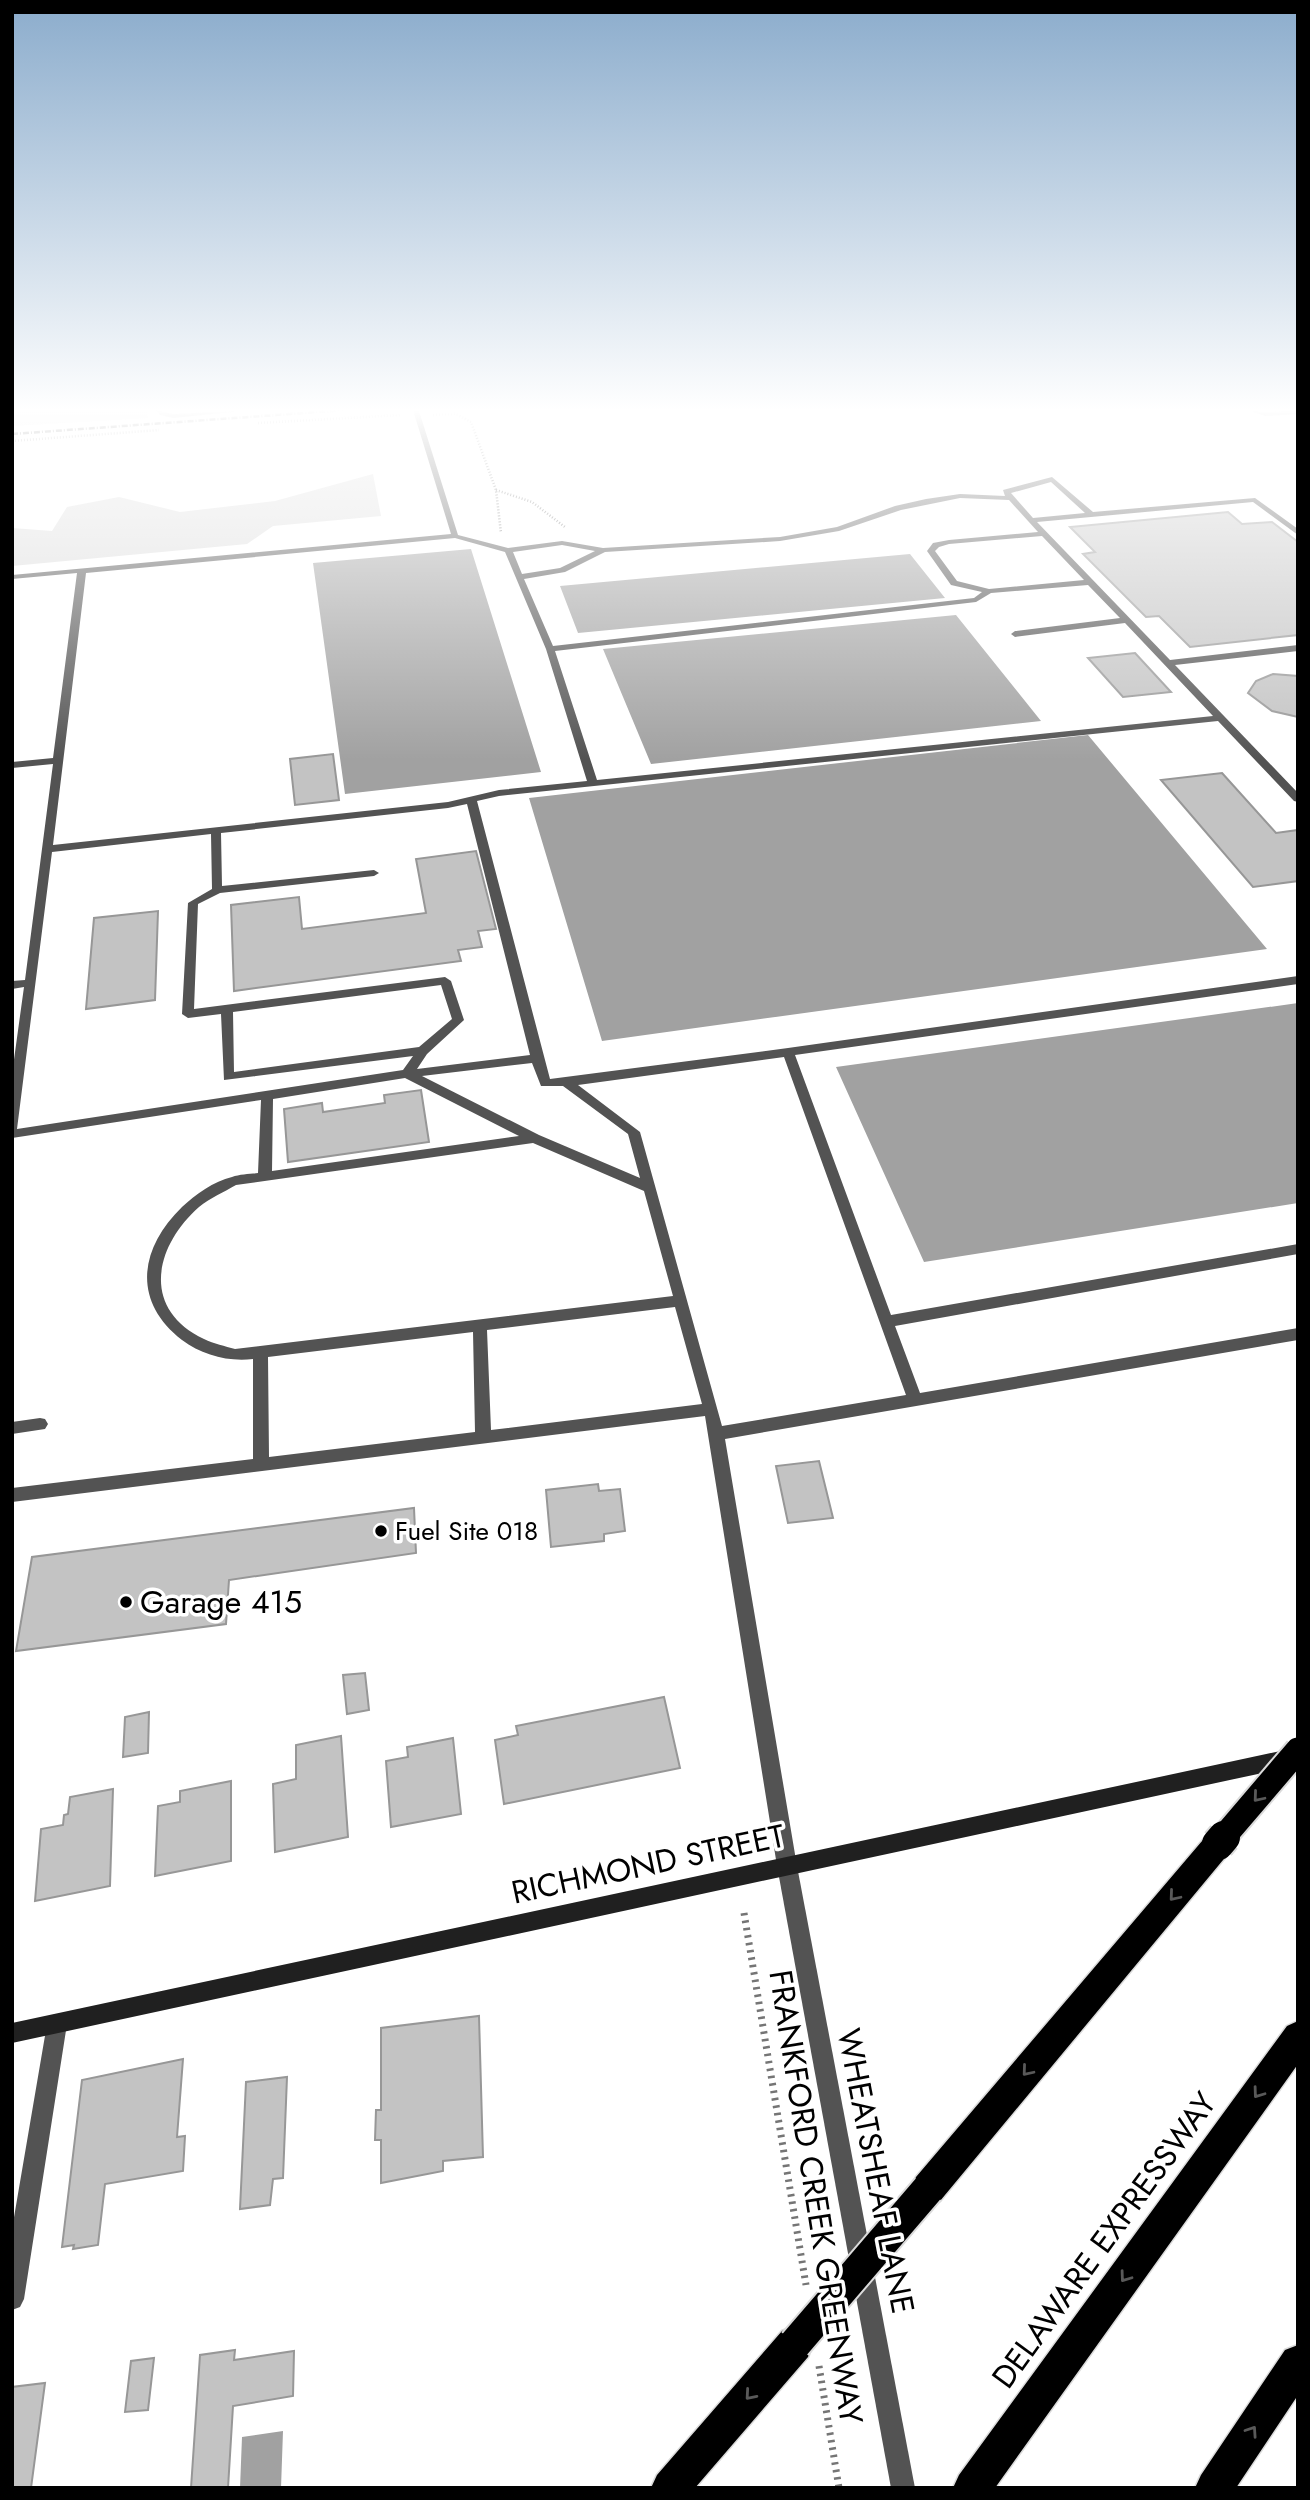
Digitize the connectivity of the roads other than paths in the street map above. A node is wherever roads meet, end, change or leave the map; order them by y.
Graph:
1 (452, 527) edge
2 (846, 527) edge
3 (1037, 527) edge
4 (1044, 534) junction
5 (455, 536) junction
6 (509, 550) junction
7 (603, 550) junction
8 (82, 569) junction
9 (12, 576) edge
10 (520, 577) junction
11 (1089, 582) junction
12 (989, 591) junction
13 (1126, 620) junction
14 (1015, 634) dead end
15 (1298, 648) edge
16 (550, 649) junction
17 (1168, 663) junction
18 (1220, 718) junction
19 (58, 761) junction
20 (12, 765) edge
21 (593, 783) junction
22 (471, 799) junction
23 (1298, 799) edge
24 (216, 830) junction
25 (46, 849) junction
26 (374, 873) dead end
27 (217, 890) junction
28 (1298, 980) edge
29 (30, 983) junction
30 (12, 985) edge
31 (226, 1009) junction
32 (17, 1045) edge
33 (423, 1051) junction
34 (788, 1052) junction
35 (537, 1058) junction
36 (407, 1074) junction
37 (566, 1082) junction
38 (267, 1097) junction
39 (12, 1126) edge
40 (12, 1134) edge
41 (534, 1138) junction
42 (265, 1177) junction
43 (650, 1188) junction
44 (1298, 1250) edge
45 (681, 1301) junction
46 (886, 1322) junction
47 (480, 1325) junction
48 (1298, 1334) edge
49 (260, 1352) junction
50 (915, 1399) junction
51 (711, 1409) junction
52 (40, 1424) dead end
53 (12, 1428) edge
54 (716, 1434) junction
55 (483, 1438) junction
56 (261, 1465) junction
57 (12, 1495) edge
58 (1298, 1750) edge
59 (1298, 1756) edge
60 (787, 1866) junction
61 (57, 2024) junction
62 (12, 2033) edge
63 (1298, 2037) edge
64 (12, 2299) edge
65 (1298, 2363) edge
66 (980, 2477) edge
67 (670, 2488) edge
68 (903, 2488) edge
69 (1214, 2488) edge

1 - 5 street
2 - 7 street
3 - 4 street
4 - 11 street
4 - 12 street
5 - 6 street
5 - 8 street
6 - 7 street
6 - 10 street
7 - 10 street
8 - 9 street
8 - 19 street
10 - 16 street
11 - 12 street
11 - 13 street
12 - 16 street
13 - 14 street
13 - 17 street
15 - 17 street
16 - 21 street
17 - 18 street
18 - 21 street
18 - 23 street
19 - 20 street
19 - 25 street
21 - 22 street
22 - 24 street
22 - 35 street
24 - 25 street
24 - 27 street
25 - 29 street
26 - 27 street
27 - 31 street
28 - 34 street
29 - 30 street
29 - 32 street
31 - 33 street
31 - 33 street
32 - 39 street
33 - 36 street
34 - 37 street
34 - 46 street
35 - 36 street
35 - 37 street, WHEATSHEAF LANE
36 - 38 street
36 - 41 street
37 - 43 street, WHEATSHEAF LANE
38 - 40 street
38 - 42 street
41 - 42 street
41 - 43 street
42 - 49 street
43 - 45 street, WHEATSHEAF LANE
44 - 46 street
45 - 47 street
45 - 51 street, WHEATSHEAF LANE
46 - 50 street
47 - 49 street
47 - 55 street
48 - 50 street
49 - 56 street
50 - 54 street
51 - 54 street, WHEATSHEAF LANE
51 - 55 street
52 - 53 street
54 - 60 street, WHEATSHEAF LANE
55 - 56 street
56 - 57 street
58 -> 67 highway, bridge
59 - 60 main road, RICHMOND STREET
60 - 61 main road, RICHMOND STREET
60 - 68 street, WHEATSHEAF LANE
61 - 62 main road, RICHMOND STREET
61 - 64 street
63 -> 66 highway, DELAWARE EXPRESSWAY
69 -> 65 highway

